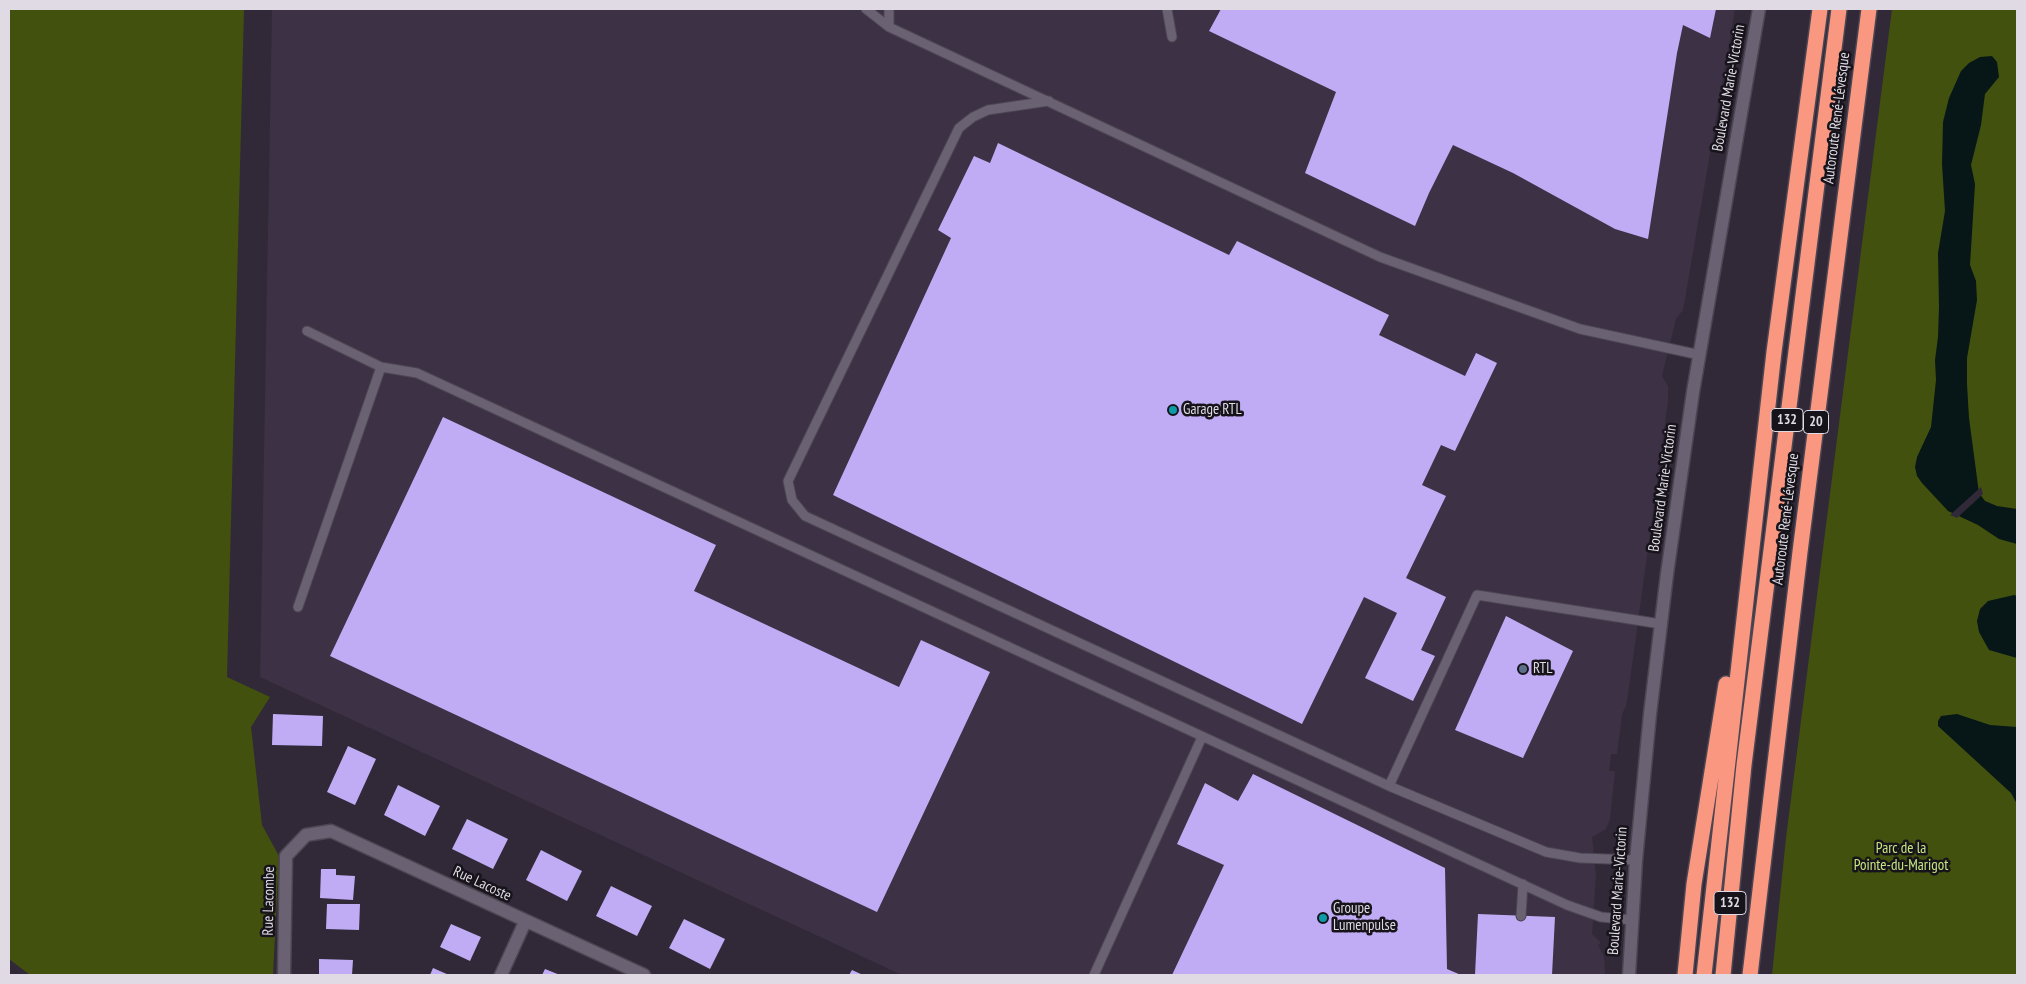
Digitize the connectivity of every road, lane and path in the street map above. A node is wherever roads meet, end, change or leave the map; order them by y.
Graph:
1 (866, 9) edge
2 (889, 9) edge
3 (1167, 9) edge
4 (1759, 9) edge
5 (1820, 9) edge
6 (1839, 9) edge
7 (1869, 9) edge
8 (890, 27) junction
9 (1172, 37) dead end
10 (1049, 101) junction
11 (307, 332) dead end
12 (1700, 354) junction
13 (381, 368) junction
14 (1759, 485) junction
15 (298, 607) dead end
16 (1660, 624) junction
17 (1202, 737) junction
18 (1390, 786) junction
19 (306, 834) joint
20 (1636, 860) junction
21 (1523, 884) junction
22 (1522, 916) dead end
23 (1632, 920) junction
24 (525, 922) junction
25 (284, 975) edge
26 (501, 975) edge
27 (644, 975) edge
28 (1094, 975) edge
29 (1628, 975) edge
30 (1686, 975) edge
31 (1704, 975) edge
32 (1723, 975) edge
33 (1750, 975) edge

1 - 8 lane
2 - 8 lane
3 - 9 lane
4 - 12 street, Boulevard Marie-Victorin
5 - 14 highway, Autoroute René-Lévesque
6 - 32 highway, Autoroute René-Lévesque / 132
7 - 33 highway, Autoroute René-Lévesque / 20
8 - 10 lane
10 - 12 lane
10 - 18 lane
11 - 13 lane
12 - 16 street, Boulevard Marie-Victorin
13 - 15 lane
13 - 17 lane
14 - 30 highway
14 - 31 highway
16 - 18 lane
16 - 20 street, Boulevard Marie-Victorin
17 - 21 lane
17 - 28 lane
18 - 20 lane
19 - 24 street, Rue Lacoste
19 - 25 street, Rue Lacombe
20 - 23 street, Boulevard Marie-Victorin
21 - 22 lane
21 - 23 lane
23 - 29 street, Boulevard Marie-Victorin
24 - 26 street
24 - 27 street, Rue Lacoste

